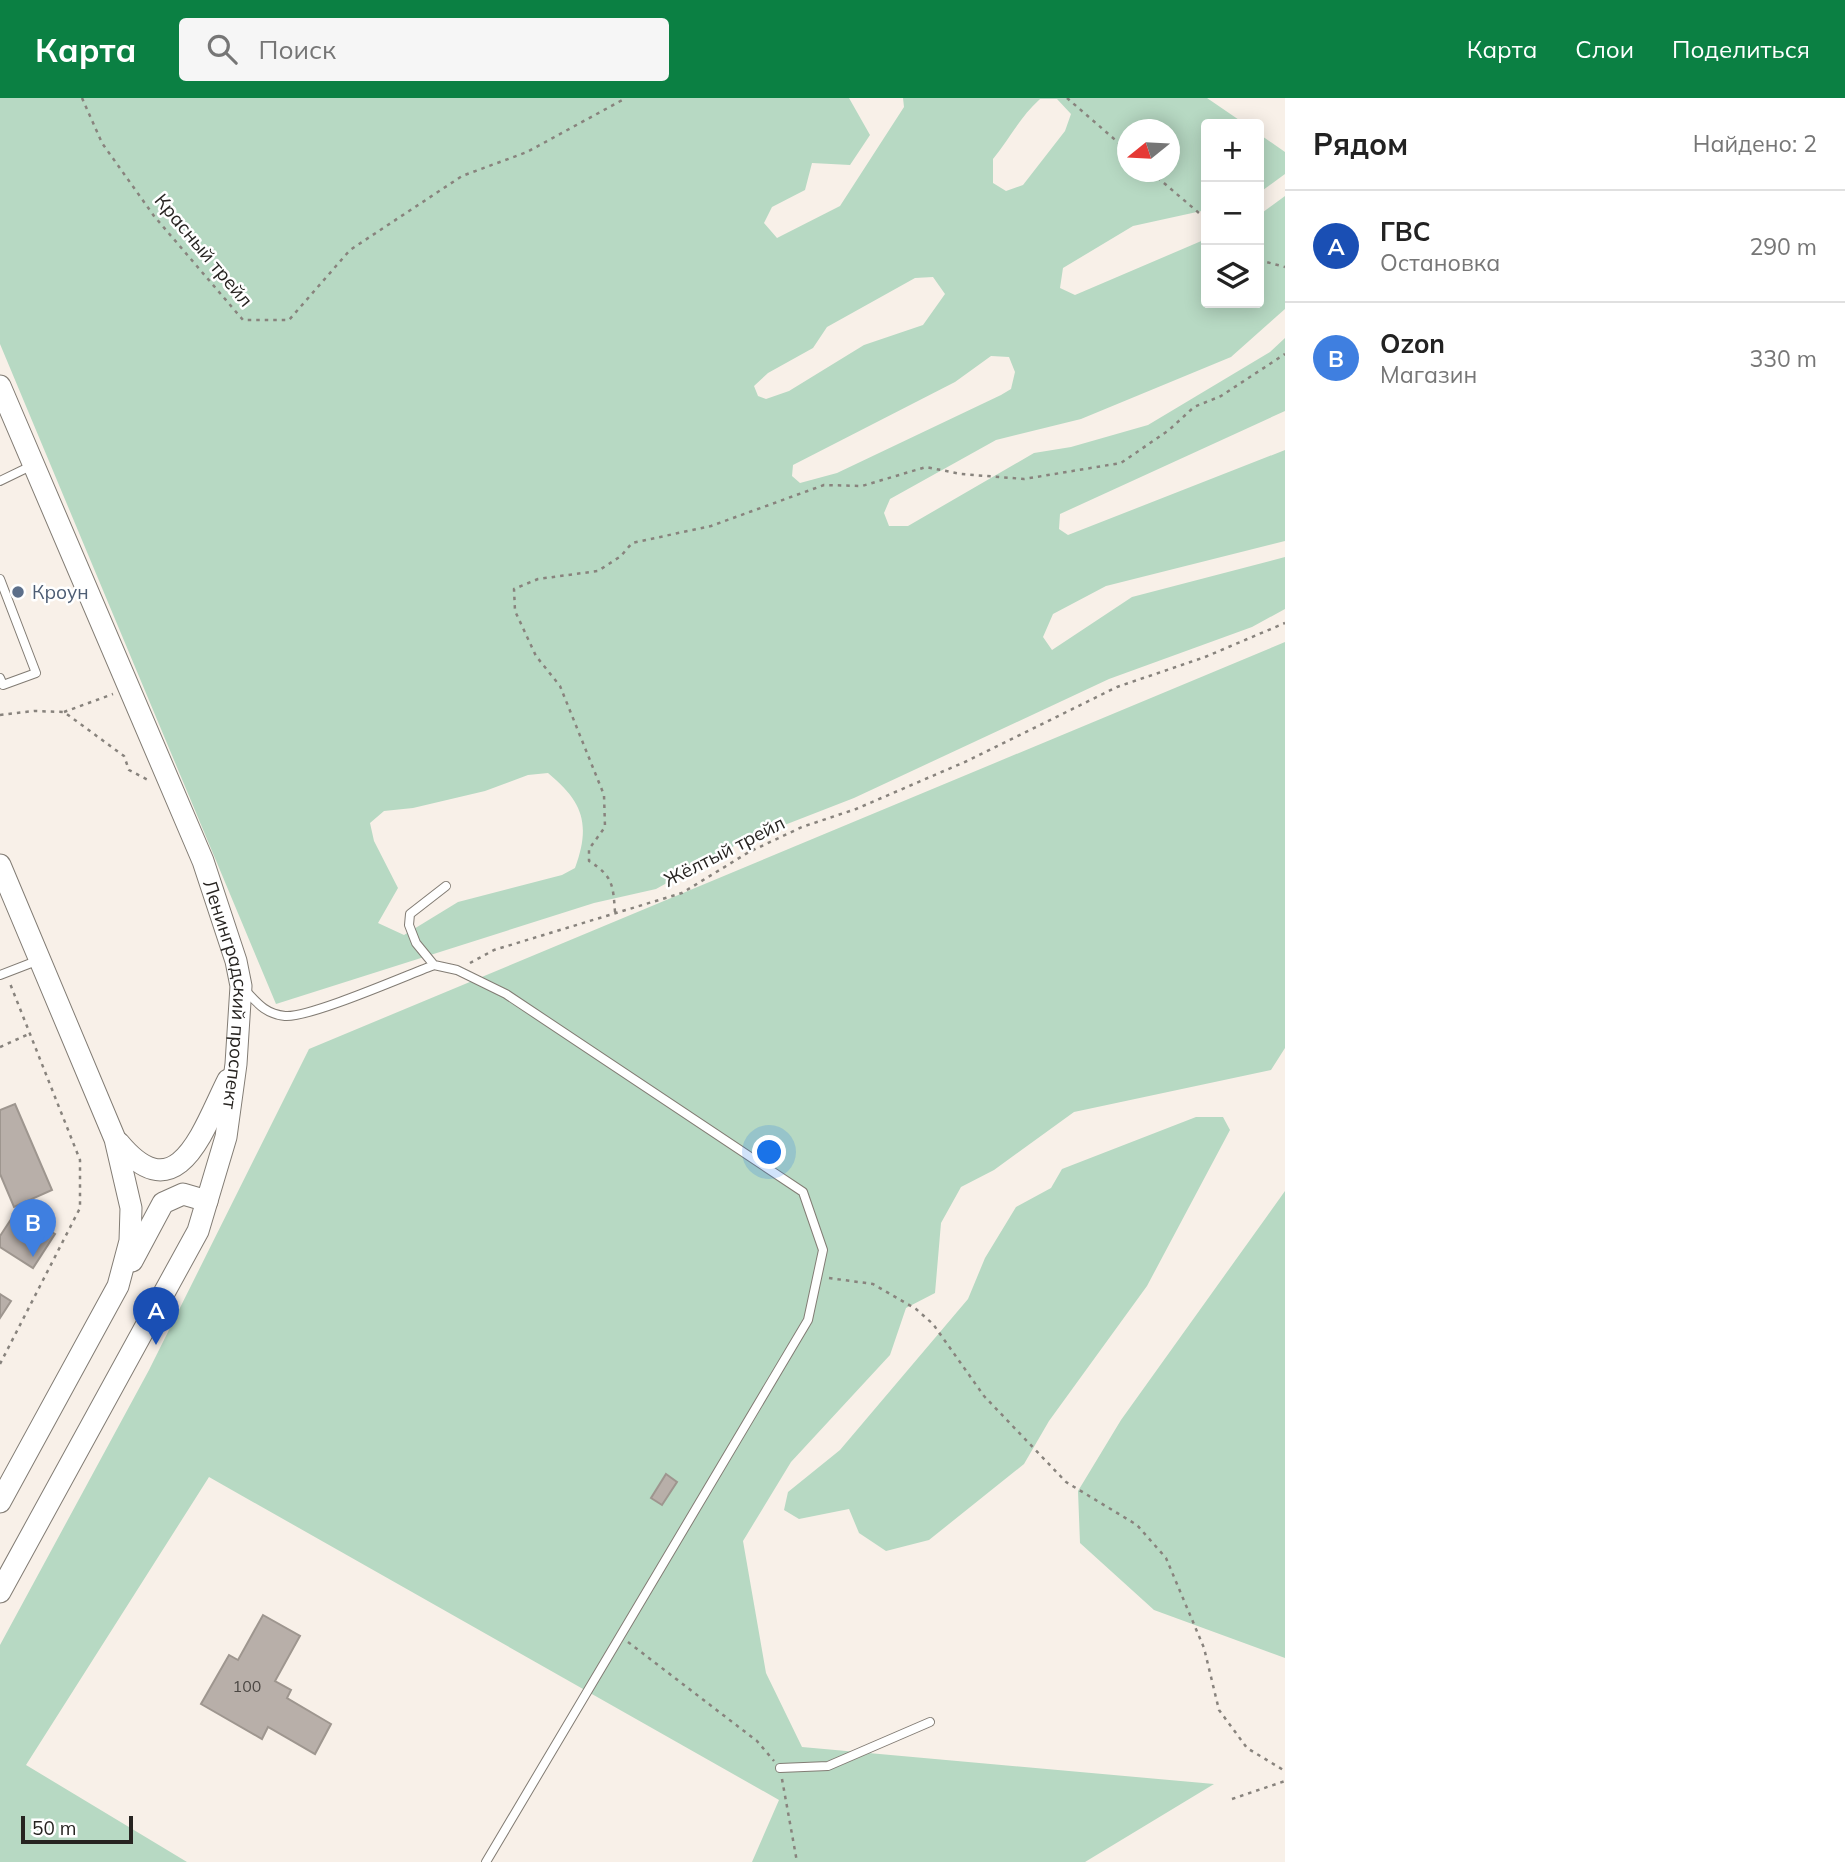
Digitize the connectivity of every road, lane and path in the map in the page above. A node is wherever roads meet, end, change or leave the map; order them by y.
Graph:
1 (82, 98) edge
2 (626, 98) edge
3 (1067, 98) edge
4 (1117, 141) edge
5 (1163, 182) edge
6 (1201, 215) edge
7 (1264, 261) edge
8 (1285, 267) edge
9 (1285, 354) edge
10 (0, 386) edge
11 (33, 465) junction
12 (0, 481) edge
13 (0, 579) edge
14 (1285, 623) edge
15 (0, 678) edge
16 (129, 688) junction
17 (64, 712) junction
18 (0, 715) edge
19 (170, 785) junction
20 (0, 865) edge
21 (446, 886) dead end
22 (615, 912) junction
23 (39, 960) junction
24 (433, 965) junction
25 (457, 970) junction
26 (3, 974) edge
27 (241, 986) junction
28 (32, 1033) junction
29 (0, 1047) edge
30 (236, 1063) junction
31 (115, 1139) junction
32 (207, 1202) junction
33 (818, 1276) junction
34 (118, 1286) junction
35 (0, 1364) edge
36 (0, 1503) edge
37 (0, 1592) edge
38 (620, 1636) junction
39 (930, 1722) dead end
40 (780, 1768) junction
41 (1285, 1771) edge
42 (1285, 1782) edge
43 (1232, 1799) dead end
44 (486, 1862) edge
45 (797, 1862) edge

1 - 2 path, Красный трейл
3 - 4 path
5 - 6 path
7 - 8 path
9 - 22 path
10 - 11 main road, Ленинградский проспект
11 - 12 lane
11 - 16 main road, Ленинградский проспект
13 - 15 lane
14 - 22 path, Жёлтый трейл
16 - 17 path
16 - 19 main road, Ленинградский проспект
17 - 18 path
17 - 19 path
19 - 27 main road, Ленинградский проспект
20 - 23 main road
21 - 24 lane
22 - 25 path, Жёлтый трейл
23 - 26 lane
23 - 31 main road
24 - 25 lane
24 - 27 lane
25 - 33 lane
26 - 28 path
27 - 30 main road, Ленинградский проспект
28 - 29 path
28 - 35 path
30 - 31 main road
30 - 32 main road, Ленинградский проспект
31 - 34 main road
32 - 34 main road
32 - 37 main road, Ленинградский проспект
33 - 38 lane
33 - 41 path
34 - 36 main road
38 - 40 path
38 - 44 lane
39 - 40 lane
40 - 45 path
42 - 43 path

